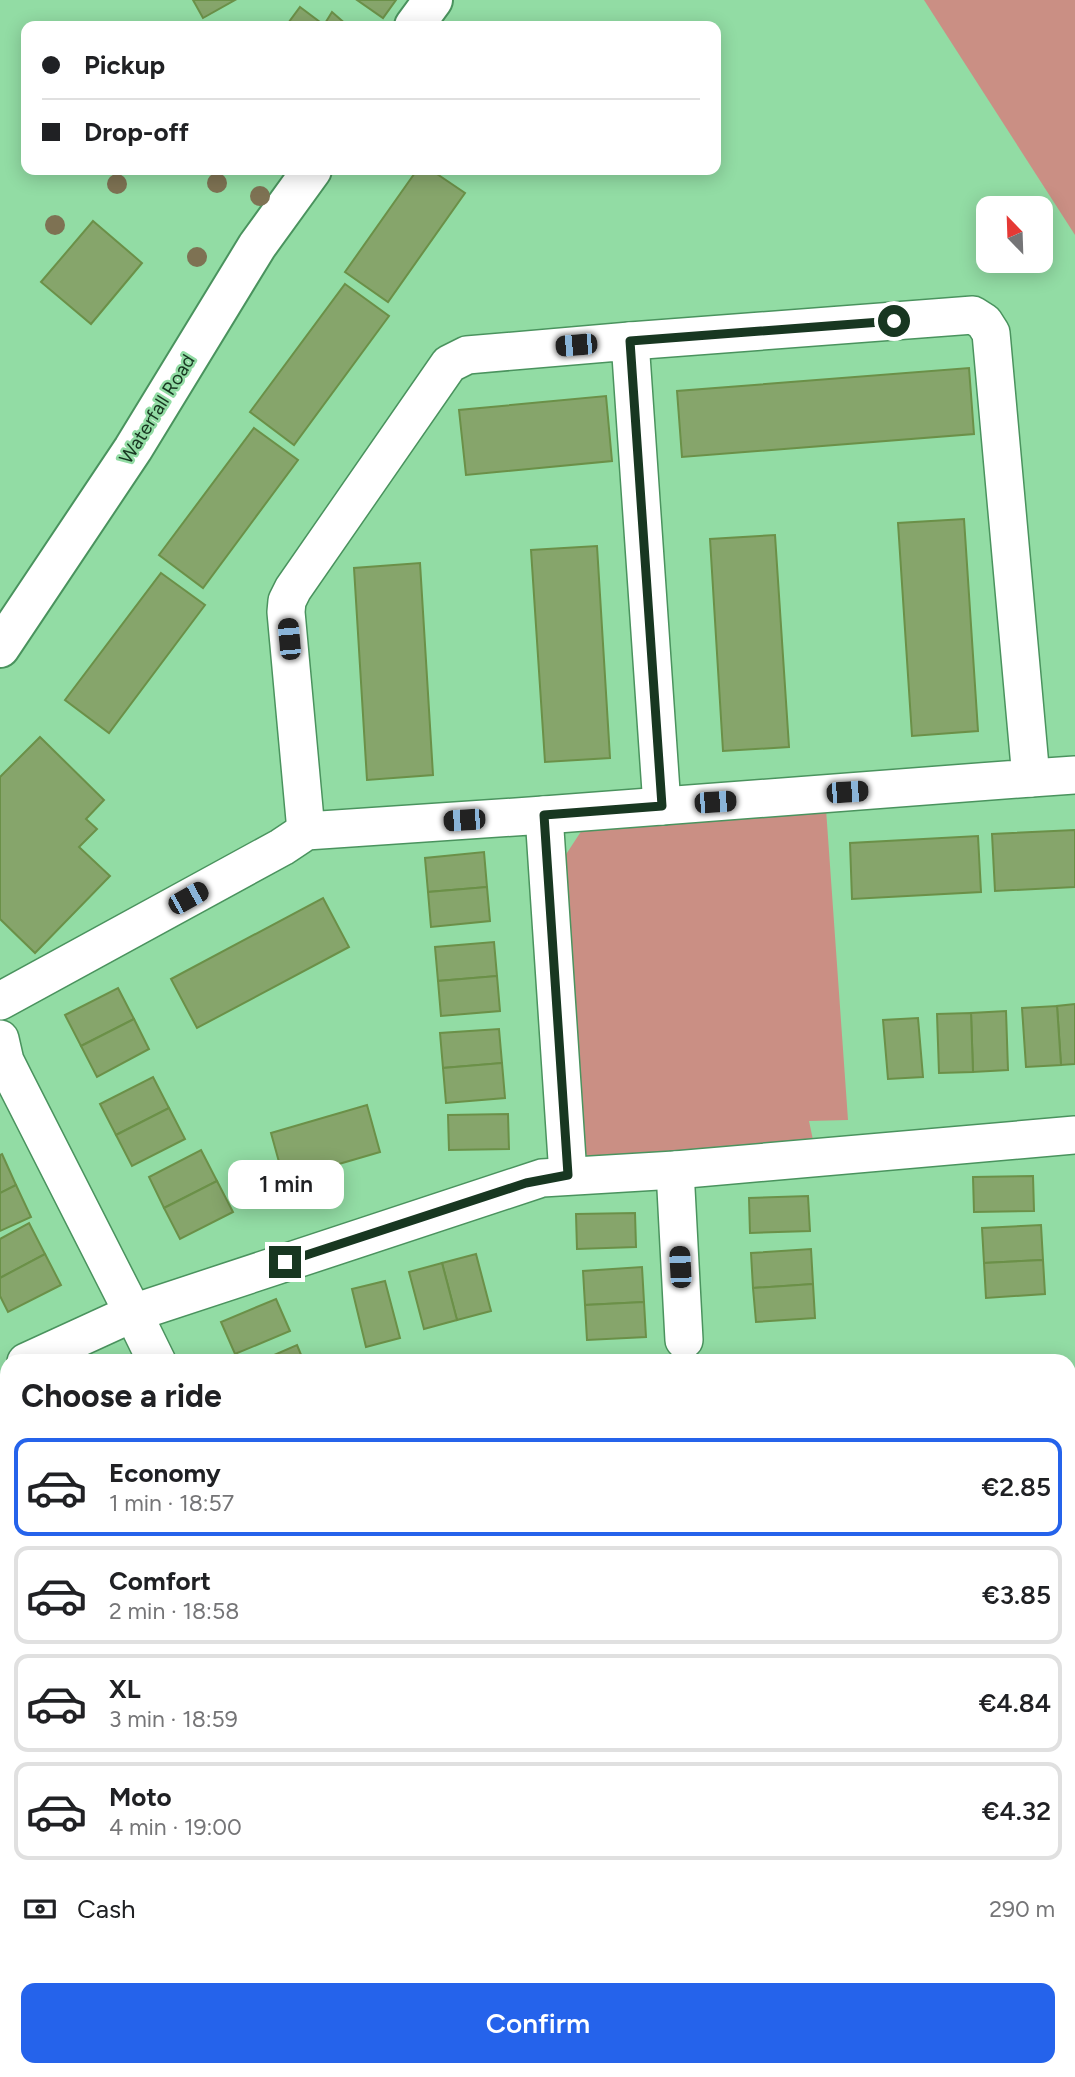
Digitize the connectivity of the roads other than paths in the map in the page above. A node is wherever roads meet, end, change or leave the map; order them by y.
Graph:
1 (433, 0) edge
2 (418, 21) edge
3 (308, 175) edge
4 (630, 341) junction
5 (0, 648) edge
6 (1075, 775) edge
7 (1031, 778) junction
8 (662, 806) junction
9 (544, 815) junction
10 (306, 831) junction
11 (0, 1001) edge
12 (0, 1040) edge
13 (1075, 1135) edge
14 (675, 1170) junction
15 (568, 1175) junction
16 (133, 1312) junction
17 (684, 1340) dead end
18 (43, 1354) edge
19 (153, 1354) edge

1 - 2 street
3 - 5 street, Waterfall Road
4 - 7 street
4 - 8 street
4 - 10 street
6 - 7 street
7 - 8 street
8 - 9 street
9 - 10 street
9 - 15 street
10 - 11 street
12 - 16 street
13 - 14 street
14 - 15 street
14 - 17 street
15 - 16 street
16 - 18 street
16 - 19 street

